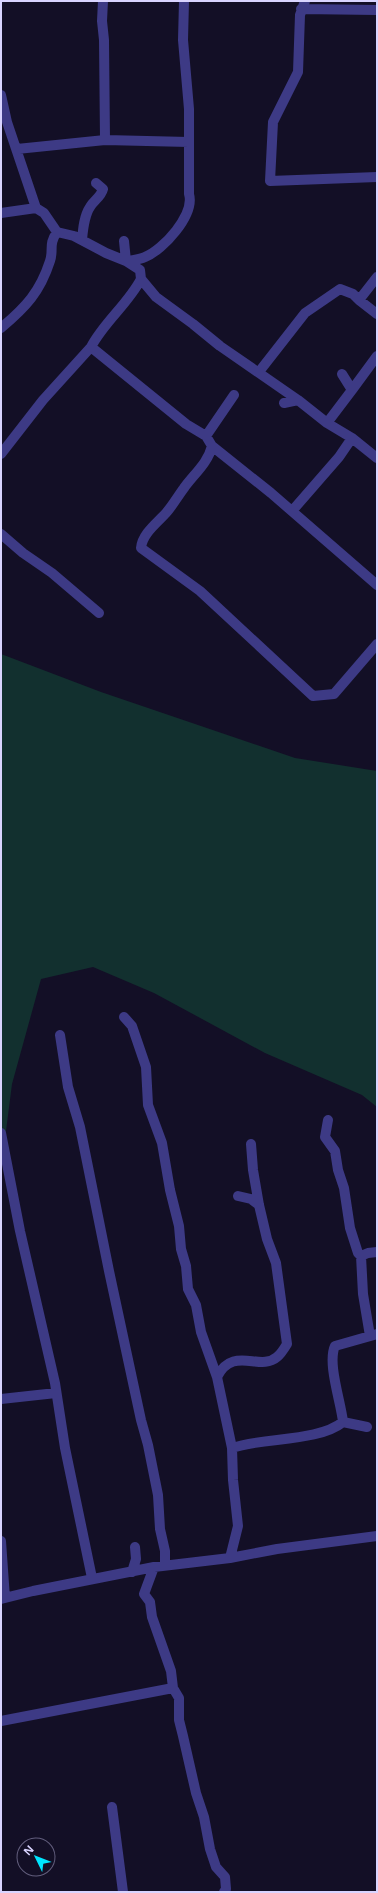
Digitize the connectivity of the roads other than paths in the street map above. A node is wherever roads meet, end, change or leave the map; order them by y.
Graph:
1 (103, 1) edge
2 (184, 1) edge
3 (303, 5) edge
4 (377, 10) edge
5 (1, 95) edge
6 (105, 140) junction
7 (189, 142) junction
8 (16, 149) junction
9 (377, 177) edge
10 (96, 183) dead end
11 (36, 208) junction
12 (1, 213) edge
13 (57, 232) junction
14 (82, 240) junction
15 (124, 241) dead end
16 (145, 257) junction
17 (126, 261) junction
18 (141, 275) junction
19 (377, 277) edge
20 (359, 300) junction
21 (377, 314) edge
22 (1, 328) edge
23 (91, 347) junction
24 (377, 356) edge
25 (262, 368) dead end
26 (342, 374) dead end
27 (352, 390) junction
28 (234, 395) dead end
29 (298, 400) junction
30 (284, 403) dead end
31 (327, 423) junction
32 (206, 436) junction
33 (352, 438) junction
34 (212, 446) junction
35 (1, 454) edge
36 (377, 458) edge
37 (292, 511) junction
38 (1, 534) edge
39 (377, 585) edge
40 (98, 613) dead end
41 (377, 644) edge
42 (124, 1017) dead end
43 (60, 1035) dead end
44 (328, 1120) dead end
45 (1, 1133) edge
46 (251, 1144) dead end
47 (238, 1196) dead end
48 (259, 1205) junction
49 (377, 1252) edge
50 (361, 1256) junction
51 (374, 1335) edge
52 (217, 1377) junction
53 (56, 1393) junction
54 (1, 1399) edge
55 (343, 1422) junction
56 (367, 1427) dead end
57 (232, 1448) junction
58 (377, 1536) edge
59 (1, 1541) edge
60 (135, 1547) dead end
61 (230, 1558) junction
62 (165, 1566) junction
63 (154, 1567) junction
64 (132, 1572) junction
65 (92, 1578) junction
66 (3, 1599) edge
67 (173, 1688) junction
68 (1, 1722) edge
69 (112, 1808) dead end
70 (123, 1892) edge
71 (224, 1892) edge

1 - 6 street
2 - 7 street
3 - 4 street
3 - 9 street
5 - 8 street
6 - 7 street
6 - 8 street
7 - 16 street
8 - 11 street
10 - 14 street
11 - 12 street
11 - 13 street
13 - 14 street
13 - 22 street
14 - 17 street
15 - 17 street
16 - 17 street
16 - 18 street
17 - 18 street
18 - 23 street
18 - 29 street
19 - 20 street
20 - 21 street
20 - 25 street
23 - 32 street
23 - 35 street
24 - 27 street
26 - 27 street
27 - 31 street
28 - 32 street
29 - 30 street
29 - 31 street
31 - 33 street
32 - 34 street
33 - 36 street
33 - 37 street
34 - 37 street
34 - 41 street
37 - 39 street
38 - 40 street
42 - 52 street
43 - 62 street
44 - 50 street
45 - 53 street
46 - 48 street
47 - 48 street
48 - 52 street
49 - 50 street
50 - 51 street
51 - 55 street
52 - 57 street
53 - 54 street
53 - 65 street
55 - 56 street
55 - 57 street
57 - 61 street
58 - 61 street
59 - 66 street
60 - 64 street
61 - 62 street
62 - 63 street
63 - 64 street
63 - 67 street
64 - 65 street
65 - 66 street
67 - 68 street
67 - 71 street
69 - 70 street

